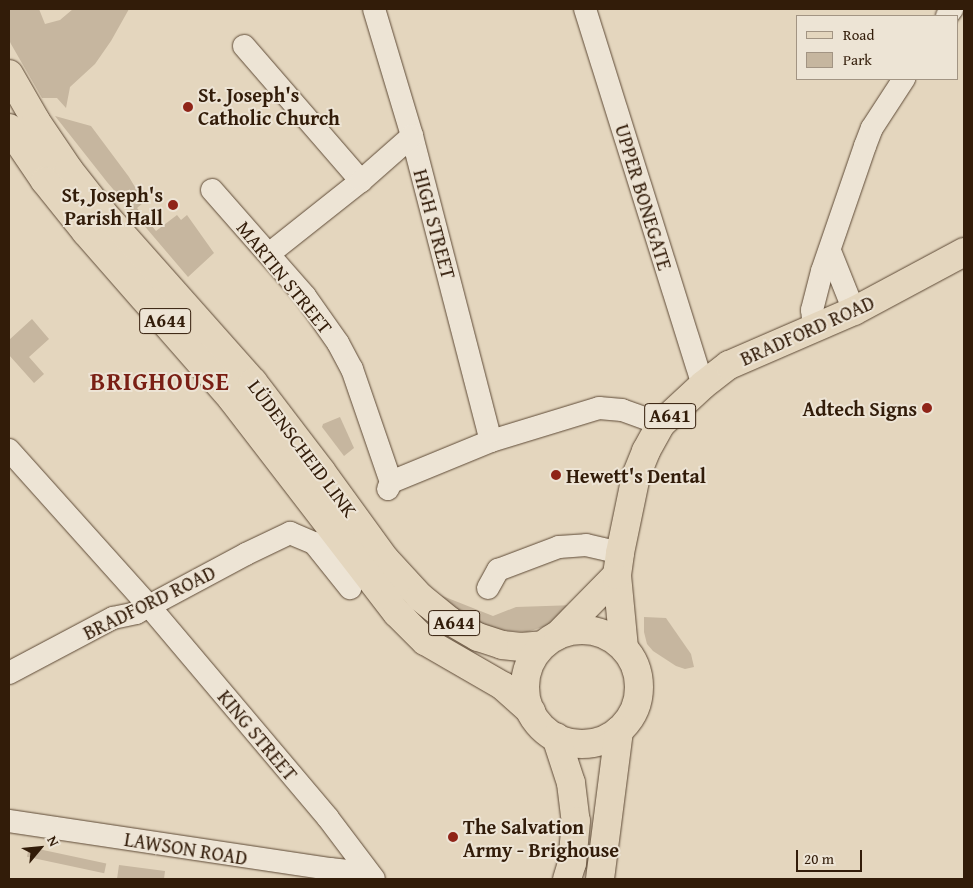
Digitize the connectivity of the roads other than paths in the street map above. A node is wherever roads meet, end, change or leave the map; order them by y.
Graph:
1 (374, 9) edge
2 (585, 9) edge
3 (244, 46) dead end
4 (9, 74) edge
5 (903, 80) edge
6 (9, 128) edge
7 (412, 136) junction
8 (361, 181) junction
9 (212, 190) dead end
10 (830, 251) junction
11 (964, 252) edge
12 (270, 253) junction
13 (854, 311) junction
14 (814, 328) junction
15 (703, 385) junction
16 (661, 424) junction
17 (491, 441) junction
18 (9, 450) edge
19 (618, 564) junction
20 (350, 588) dead end
21 (488, 588) dead end
22 (149, 606) junction
23 (551, 640) junction
24 (624, 648) junction
25 (9, 673) edge
26 (531, 711) junction
27 (619, 730) junction
28 (556, 738) junction
29 (9, 820) edge
30 (369, 873) edge
31 (567, 879) edge
32 (600, 879) edge

1 - 7 street, HIGH STREET
2 - 15 street, UPPER BONEGATE
3 - 8 street
4 - 23 main road, LÜDENSCHEID LINK / A644
5 - 10 street
6 - 26 main road, LÜDENSCHEID LINK / A644
7 - 8 street
7 - 17 street, HIGH STREET
8 - 12 street
9 - 12 street, MARTIN STREET
10 - 13 street
10 - 14 street
11 - 13 main road, BRADFORD ROAD / A641
12 - 17 street, MARTIN STREET
13 - 14 main road, BRADFORD ROAD / A641
14 - 15 main road, BRADFORD ROAD / A641
15 - 16 main road, BRADFORD ROAD / A641
16 - 17 street
16 - 19 main road, BRADFORD ROAD / A641
18 - 22 street, KING STREET
19 - 21 street
19 - 23 main road
19 - 24 main road, BRADFORD ROAD / A641
20 - 22 street, BRADFORD ROAD
22 - 25 street, BRADFORD ROAD
22 - 30 street, KING STREET
23 - 24 main road, A644
23 - 26 main road, A644
24 - 27 main road, A644
26 - 28 main road, A644
27 - 28 main road, A644
27 - 32 main road, A644
28 - 31 main road, A644
29 - 30 street, LAWSON ROAD

